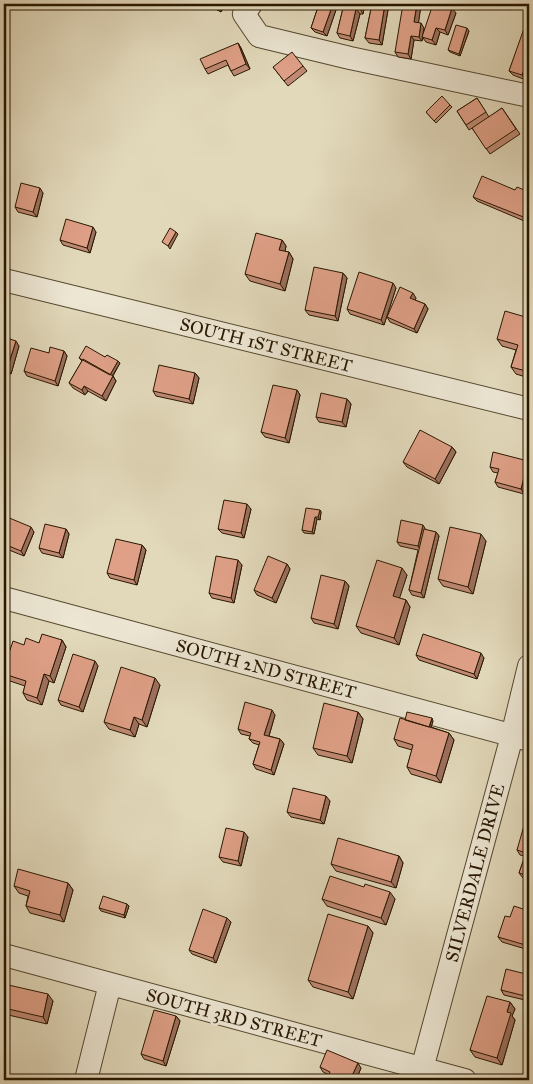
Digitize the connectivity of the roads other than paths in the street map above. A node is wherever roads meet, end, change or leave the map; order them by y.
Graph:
1 (251, 4) edge
2 (529, 96) edge
3 (4, 280) edge
4 (529, 409) edge
5 (4, 598) edge
6 (529, 666) edge
7 (520, 738) edge
8 (4, 955) edge
9 (110, 984) junction
10 (421, 1075) edge
11 (86, 1080) edge
12 (465, 1080) edge

1 - 2 street
3 - 4 street, SOUTH 1ST STREET
5 - 7 street, SOUTH 2ND STREET
6 - 7 street, SILVERDALE DRIVE
7 - 10 street, SILVERDALE DRIVE
8 - 9 street, SOUTH 3RD STREET
9 - 10 street, SOUTH 3RD STREET
9 - 11 street
10 - 12 street, SOUTH 3RD STREET

